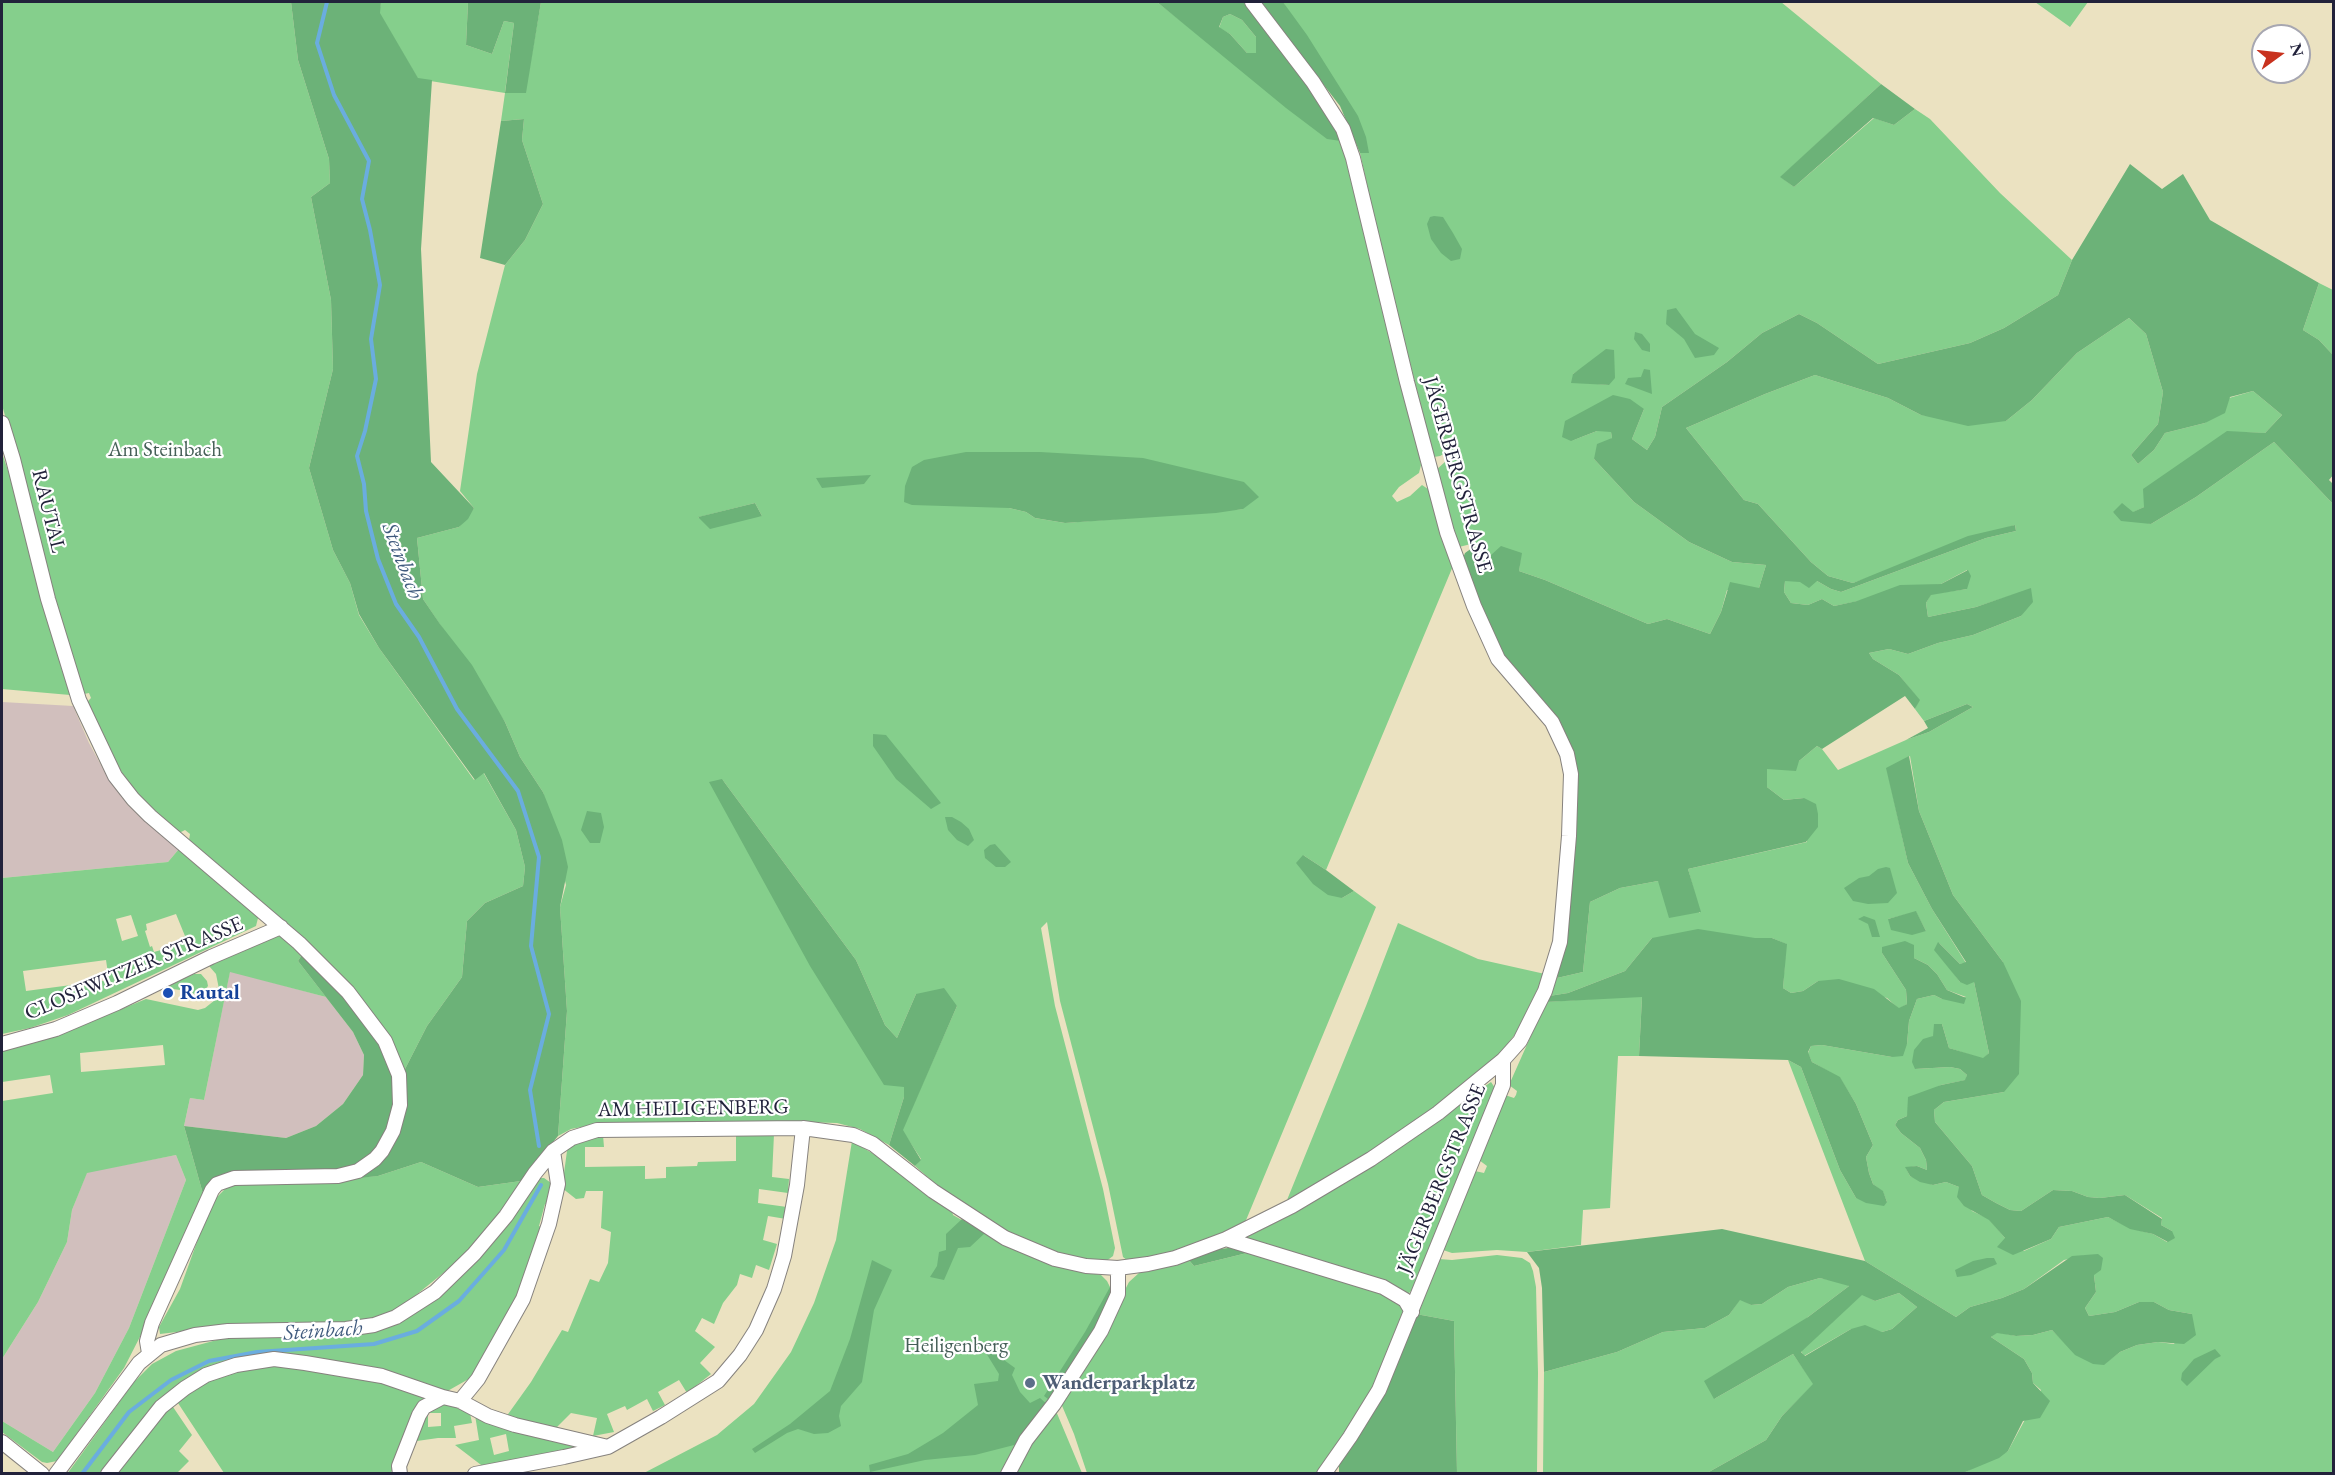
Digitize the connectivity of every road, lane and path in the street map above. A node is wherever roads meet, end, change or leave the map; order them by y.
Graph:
1 (1252, 2) edge
2 (2, 423) edge
3 (281, 927) junction
4 (2, 1044) edge
5 (1503, 1060) junction
6 (803, 1128) junction
7 (553, 1151) junction
8 (1226, 1239) junction
9 (1118, 1268) junction
10 (1412, 1312) junction
11 (149, 1353) junction
12 (443, 1397) junction
13 (460, 1401) junction
14 (2, 1442) edge
15 (608, 1447) junction
16 (1330, 1470) edge
17 (42, 1473) edge
18 (57, 1473) edge
19 (108, 1473) edge
20 (400, 1473) edge
21 (475, 1473) edge
22 (1008, 1473) edge

1 - 5 street, JÄGERBERGSTRASSE
2 - 3 street, RAUTAL
3 - 4 street, CLOSEWITZER STRASSE
3 - 11 street, RAUTAL
5 - 8 street, JÄGERBERGSTRASSE
5 - 10 street, JÄGERBERGSTRASSE
6 - 7 street, AM HEILIGENBERG
6 - 9 street, AM HEILIGENBERG
6 - 15 street, AM HEILIGENBERG
7 - 11 street, AM HEILIGENBERG
7 - 13 street
8 - 9 street, JÄGERBERGSTRASSE
8 - 10 street, JÄGERBERGSTRASSE
9 - 22 street
10 - 16 street, JÄGERBERGSTRASSE
11 - 18 street
12 - 13 street
12 - 19 street
12 - 20 street
13 - 15 street
14 - 17 street
15 - 21 street, AM HEILIGENBERG

